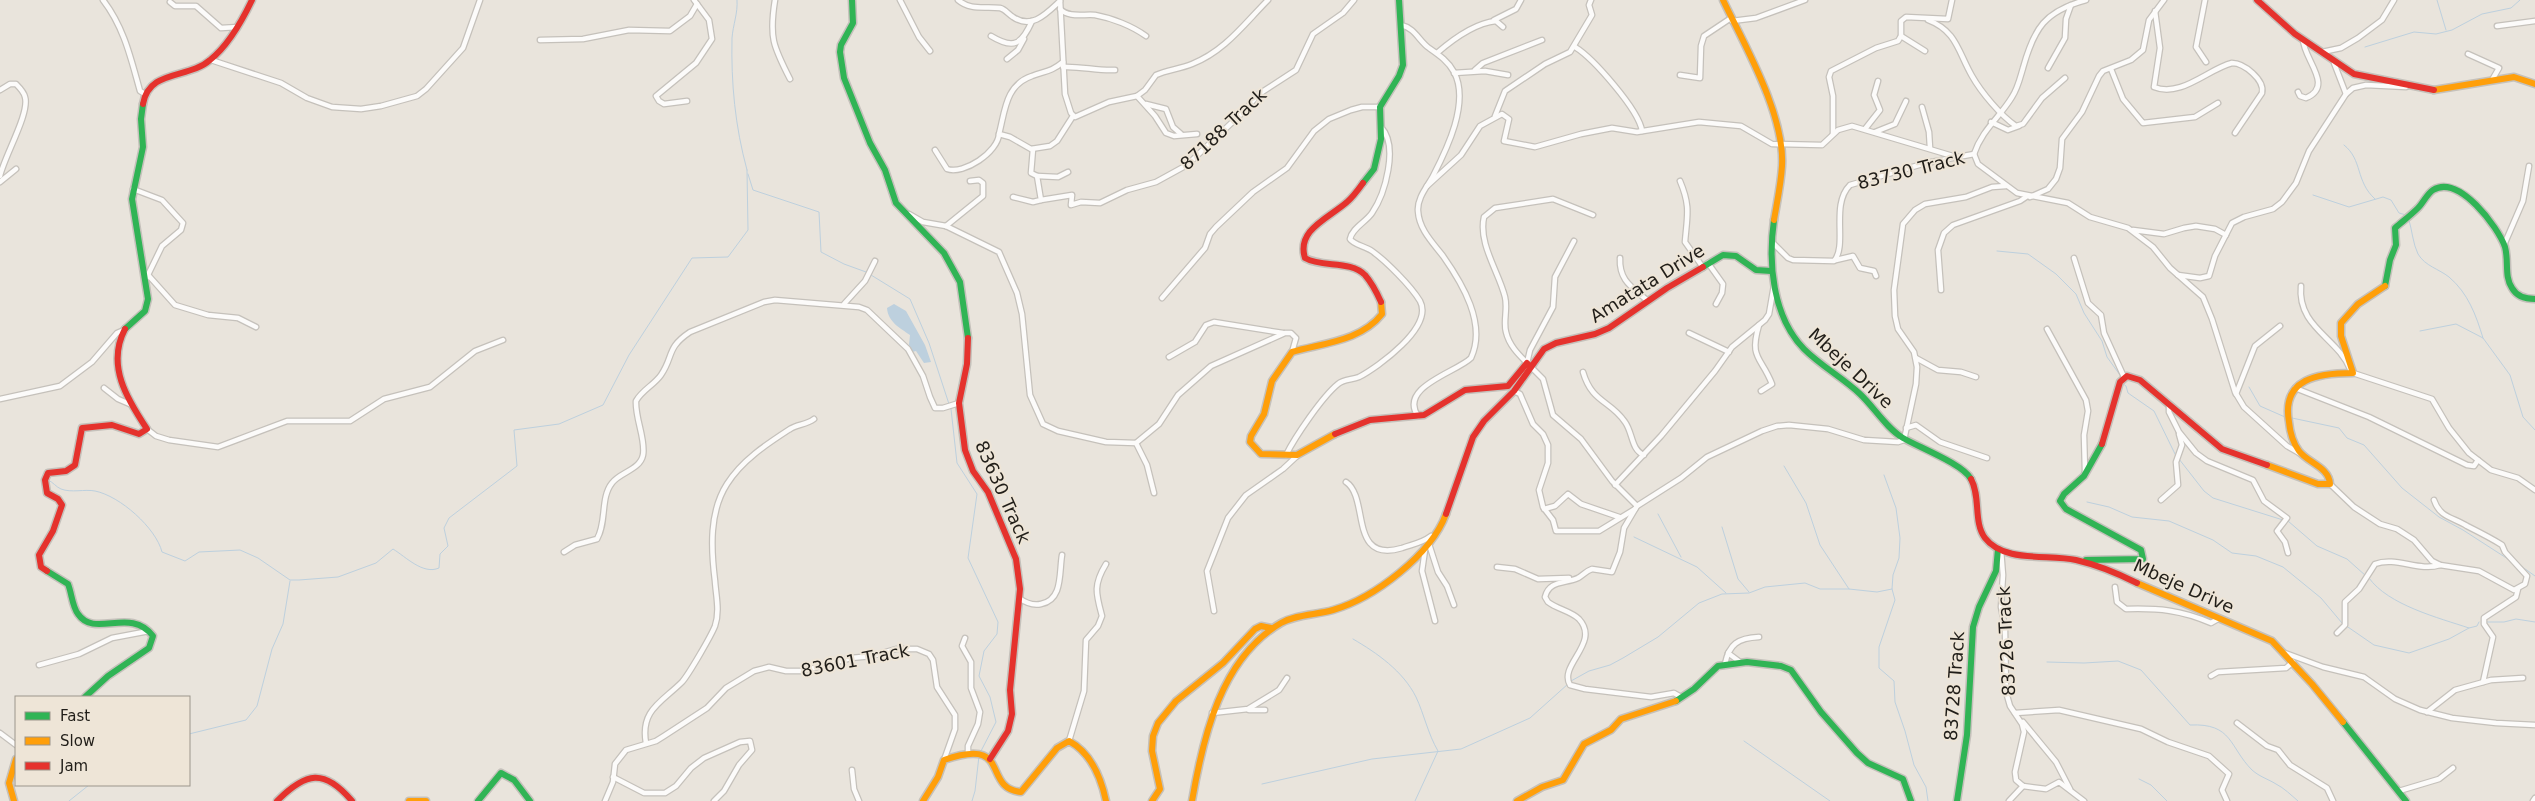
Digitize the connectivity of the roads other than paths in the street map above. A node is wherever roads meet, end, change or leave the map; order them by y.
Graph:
1 (103, 0) edge
2 (252, 0) edge
3 (480, 0) edge
4 (775, 0) edge
5 (852, 0) edge
6 (900, 0) edge
7 (958, 0) edge
8 (1060, 0) edge
9 (1268, 0) edge
10 (1354, 0) edge
11 (1399, 0) edge
12 (1521, 0) edge
13 (1590, 0) edge
14 (1723, 0) edge
15 (1805, 0) edge
16 (1952, 0) edge
17 (2086, 0) edge
18 (2164, 0) edge
19 (2205, 0) edge
20 (2257, 0) edge
21 (2394, 0) edge
22 (170, 2) dead end
23 (695, 2) edge
24 (2071, 4) junction
25 (1060, 8) junction
26 (2156, 11) junction
27 (1922, 17) junction
28 (1494, 20) junction
29 (1731, 20) junction
30 (1032, 21) junction
31 (2535, 21) edge
32 (1401, 25) junction
33 (240, 26) junction
34 (2497, 26) dead end
35 (1504, 27) dead end
36 (991, 36) dead end
37 (1146, 36) dead end
38 (1901, 36) junction
39 (1024, 39) junction
40 (2303, 39) junction
41 (540, 40) dead end
42 (1542, 40) dead end
43 (1575, 46) junction
44 (930, 51) dead end
45 (1925, 51) dead end
46 (2322, 52) junction
47 (1437, 54) junction
48 (2468, 54) dead end
49 (211, 60) junction
50 (1007, 60) dead end
51 (2332, 61) junction
52 (2206, 62) dead end
53 (1063, 65) junction
54 (2048, 68) dead end
55 (2111, 69) junction
56 (1115, 70) dead end
57 (1475, 70) junction
58 (1454, 73) junction
59 (1508, 75) dead end
60 (1680, 75) dead end
61 (2065, 78) dead end
62 (790, 79) dead end
63 (2492, 80) junction
64 (1878, 81) dead end
65 (2535, 84) edge
66 (2407, 87) junction
67 (0, 90) edge
68 (2298, 92) dead end
69 (145, 94) junction
70 (2346, 94) junction
71 (1137, 96) junction
72 (687, 101) dead end
73 (1906, 102) dead end
74 (2218, 103) dead end
75 (1145, 104) junction
76 (1380, 106) junction
77 (1922, 107) dead end
78 (2002, 112) junction
79 (1073, 116) junction
80 (1495, 116) junction
81 (1991, 122) junction
82 (2019, 126) junction
83 (1381, 127) junction
84 (1865, 129) junction
85 (1642, 131) junction
86 (1875, 132) junction
87 (2236, 133) dead end
88 (999, 134) junction
89 (1181, 134) junction
90 (1197, 134) dead end
91 (1833, 134) junction
92 (1781, 144) junction
93 (1930, 148) junction
94 (1033, 149) junction
95 (935, 150) dead end
96 (1974, 154) junction
97 (1956, 157) junction
98 (2529, 166) dead end
99 (16, 170) dead end
100 (1068, 172) dead end
101 (0, 176) edge
102 (1037, 176) junction
103 (970, 181) dead end
104 (1680, 181) dead end
105 (0, 182) edge
106 (1428, 186) junction
107 (2006, 186) junction
108 (133, 188) junction
109 (1013, 197) dead end
110 (2028, 197) junction
111 (1041, 200) junction
112 (899, 208) junction
113 (1593, 215) dead end
114 (946, 226) junction
115 (2130, 230) junction
116 (2226, 235) junction
117 (1574, 241) dead end
118 (1772, 242) junction
119 (2504, 245) junction
120 (1620, 258) dead end
121 (2074, 258) dead end
122 (1836, 260) junction
123 (875, 261) dead end
124 (1705, 264) junction
125 (1771, 271) junction
126 (2177, 274) junction
127 (1876, 276) dead end
128 (147, 277) junction
129 (1774, 284) junction
130 (2301, 286) dead end
131 (1941, 290) dead end
132 (1162, 298) dead end
133 (2535, 299) edge
134 (1648, 301) junction
135 (844, 304) junction
136 (1716, 304) dead end
137 (1760, 325) junction
138 (2280, 326) dead end
139 (256, 327) dead end
140 (2047, 329) dead end
141 (124, 330) junction
142 (1689, 333) dead end
143 (1285, 334) junction
144 (503, 340) dead end
145 (1292, 352) junction
146 (1729, 352) junction
147 (1169, 357) dead end
148 (1916, 358) junction
149 (1529, 365) junction
150 (1582, 372) dead end
151 (2351, 373) junction
152 (1976, 377) dead end
153 (2124, 377) junction
154 (104, 388) dead end
155 (2295, 388) junction
156 (1514, 391) junction
157 (1761, 391) dead end
158 (2236, 394) junction
159 (0, 399) edge
160 (959, 403) junction
161 (132, 404) junction
162 (2169, 406) junction
163 (1418, 416) junction
164 (814, 419) dead end
165 (1906, 428) junction
166 (147, 429) junction
167 (2179, 432) junction
168 (1904, 440) junction
169 (1136, 443) junction
170 (2295, 449) junction
171 (1286, 455) junction
172 (1298, 455) junction
173 (1644, 455) junction
174 (1987, 458) dead end
175 (2478, 460) junction
176 (2085, 473) junction
177 (1346, 482) dead end
178 (2330, 484) junction
179 (1615, 485) junction
180 (2535, 490) edge
181 (1154, 493) dead end
182 (2161, 500) dead end
183 (2434, 500) dead end
184 (1544, 508) junction
185 (1636, 508) junction
186 (1620, 517) junction
187 (1438, 532) junction
188 (1427, 547) junction
189 (1999, 550) junction
190 (564, 552) dead end
191 (2288, 554) dead end
192 (1062, 555) dead end
193 (2083, 561) junction
194 (1106, 564) dead end
195 (2440, 565) junction
196 (1497, 567) dead end
197 (1576, 579) junction
198 (2115, 587) dead end
199 (2518, 589) junction
200 (1019, 598) junction
201 (1454, 605) dead end
202 (1214, 611) dead end
203 (2218, 619) junction
204 (1435, 621) dead end
205 (1271, 628) junction
206 (149, 631) junction
207 (2337, 632) dead end
208 (1759, 637) dead end
209 (965, 638) dead end
210 (1728, 653) junction
211 (2285, 653) junction
212 (1740, 662) junction
213 (2292, 662) junction
214 (1725, 664) junction
215 (39, 665) dead end
216 (2211, 676) dead end
217 (1286, 678) dead end
218 (2523, 678) dead end
219 (2483, 682) junction
220 (86, 696) edge
221 (1681, 697) junction
222 (1245, 710) junction
223 (1265, 710) dead end
224 (2426, 712) junction
225 (1212, 713) junction
226 (2015, 713) junction
227 (2020, 721) junction
228 (2237, 723) dead end
229 (2535, 725) edge
230 (0, 733) edge
231 (1069, 741) junction
232 (646, 743) junction
233 (15, 744) edge
234 (968, 752) junction
235 (990, 759) junction
236 (944, 760) junction
237 (15, 763) edge
238 (2453, 768) dead end
239 (852, 770) dead end
240 (613, 777) junction
241 (2023, 786) junction
242 (2070, 790) junction
243 (2399, 791) junction
244 (14, 801) edge
245 (277, 801) edge
246 (352, 801) edge
247 (409, 801) edge
248 (426, 801) edge
249 (478, 801) edge
250 (530, 801) edge
251 (605, 801) edge
252 (714, 801) edge
253 (859, 801) edge
254 (923, 801) edge
255 (1106, 801) edge
256 (1152, 801) edge
257 (1192, 801) edge
258 (1517, 801) edge
259 (1911, 801) edge
260 (1957, 801) edge
261 (2009, 801) edge
262 (2084, 801) edge
263 (2227, 801) edge
264 (2333, 801) edge
265 (2406, 801) edge

1 - 69 street
2 - 33 street
3 - 49 street
4 - 62 street
5 - 112 street, 83630 Track
6 - 44 street
7 - 30 street
8 - 25 street
8 - 30 street
9 - 71 street
10 - 111 street, 87188 Track
11 - 32 street
12 - 28 street
13 - 43 street
14 - 29 street, Mbeje Drive
15 - 29 street
16 - 27 street
17 - 24 street
18 - 26 street
19 - 52 street
20 - 40 street
21 - 46 street
22 - 33 street
23 - 41 street
23 - 72 street
24 - 54 street
24 - 78 street
25 - 37 street
25 - 53 street
26 - 55 street
26 - 87 street
27 - 38 street
27 - 78 street
28 - 35 street
28 - 47 street
29 - 60 street
29 - 92 street, Mbeje Drive
30 - 39 street
31 - 34 street
32 - 47 street
32 - 76 street
33 - 49 street
36 - 39 street
38 - 45 street
38 - 91 street
39 - 50 street
40 - 46 street
40 - 68 street
42 - 57 street
43 - 80 street
43 - 85 street
46 - 51 street
47 - 58 street
48 - 63 street
49 - 69 street
51 - 66 street
51 - 70 street
53 - 56 street
53 - 79 street
53 - 88 street
55 - 74 street
55 - 110 street
57 - 58 street
57 - 59 street
58 - 106 street
61 - 82 street
63 - 65 street
63 - 66 street
64 - 84 street
66 - 70 street
67 - 101 street
69 - 108 street
70 - 116 street
71 - 75 street
71 - 79 street
73 - 86 street
75 - 89 street
75 - 89 street
76 - 83 street
76 - 132 street
77 - 93 street
78 - 81 street
78 - 82 street
79 - 94 street
80 - 85 street
80 - 106 street
81 - 82 street
81 - 96 street
83 - 145 street
83 - 171 street
84 - 86 street
84 - 91 street
85 - 92 street
86 - 93 street
88 - 94 street
88 - 95 street
89 - 90 street
91 - 92 street
92 - 118 street, Mbeje Drive
93 - 97 street
94 - 102 street
96 - 97 street, 83730 Track
96 - 107 street, 83730 Track
97 - 122 street, 83730 Track
98 - 119 street
99 - 105 street
100 - 102 street
102 - 111 street
103 - 114 street
104 - 124 street
106 - 163 street
107 - 110 street, 83730 Track
107 - 148 street
108 - 128 street
108 - 128 street
109 - 111 street
110 - 115 street, 83730 Track
110 - 131 street
112 - 114 street
112 - 160 street, 83630 Track
113 - 149 street
114 - 169 street
115 - 116 street
115 - 126 street, 83730 Track
116 - 126 street
117 - 149 street
118 - 122 street
118 - 125 street, Mbeje Drive
119 - 133 street
119 - 151 street
120 - 134 street
121 - 153 street
122 - 127 street
123 - 135 street
124 - 125 street, Amatata Drive
124 - 134 street, Amatata Drive
124 - 136 street
125 - 129 street, Mbeje Drive
126 - 158 street, 83730 Track
128 - 139 street
128 - 141 street
129 - 137 street
129 - 168 street, Mbeje Drive
130 - 151 street
134 - 149 street, Amatata Drive
135 - 160 street
135 - 190 street
137 - 146 street
137 - 157 street
138 - 158 street
140 - 176 street
141 - 159 street
141 - 161 street
142 - 146 street
143 - 145 street
143 - 147 street
143 - 169 street
144 - 166 street
145 - 171 street
146 - 173 street
148 - 152 street
148 - 165 street
149 - 156 street, Amatata Drive
149 - 163 street
149 - 179 street
150 - 173 street
151 - 155 street
151 - 175 street
153 - 162 street
153 - 176 street
154 - 161 street
155 - 170 street
155 - 175 street
156 - 184 street
156 - 187 street, Amatata Drive
158 - 170 street, 83730 Track
160 - 200 street, 83630 Track
161 - 166 street
162 - 167 street
162 - 178 street
163 - 172 street
164 - 232 street
165 - 168 street
165 - 174 street
166 - 206 street
167 - 182 street
167 - 191 street
168 - 185 street
168 - 189 street, Mbeje Drive
169 - 181 street
170 - 178 street
171 - 172 street
172 - 202 street
173 - 179 street
175 - 180 street
176 - 193 street
177 - 187 street
178 - 195 street
179 - 185 street
183 - 199 street
184 - 186 street
184 - 186 street
185 - 186 street
185 - 197 street
187 - 188 street, Amatata Drive
188 - 201 street
188 - 204 street
188 - 205 street, Amatata Drive
189 - 193 street, Mbeje Drive
189 - 226 street, 83726 Track
189 - 260 street, 83728 Track
192 - 200 street
193 - 203 street, Mbeje Drive
194 - 231 street
195 - 199 street
195 - 207 street
196 - 197 street
197 - 221 street
198 - 203 street
199 - 219 street
200 - 235 street, 83630 Track
203 - 211 street, Mbeje Drive
205 - 225 street, Amatata Drive
205 - 256 street
206 - 215 street
206 - 220 street
208 - 210 street
209 - 234 street
210 - 212 street
210 - 214 street
211 - 213 street, Mbeje Drive
211 - 224 street
212 - 214 street
212 - 259 street
213 - 216 street
213 - 243 street, Mbeje Drive
214 - 221 street
217 - 222 street
218 - 219 street
219 - 224 street
221 - 258 street
222 - 223 street
222 - 225 street
224 - 229 street
225 - 257 street, Amatata Drive
226 - 227 street
226 - 263 street, 83726 Track
227 - 241 street
227 - 242 street
228 - 264 street
230 - 233 street
231 - 235 street
231 - 255 street
232 - 236 street, 83601 Track
232 - 240 street, 83601 Track
234 - 235 street
234 - 236 street
236 - 254 street
237 - 244 street
238 - 243 street
239 - 253 street
240 - 251 street, 83601 Track
240 - 252 street
241 - 242 street
241 - 261 street
242 - 262 street
243 - 265 street, Mbeje Drive
245 - 246 street
247 - 248 street
249 - 250 street

